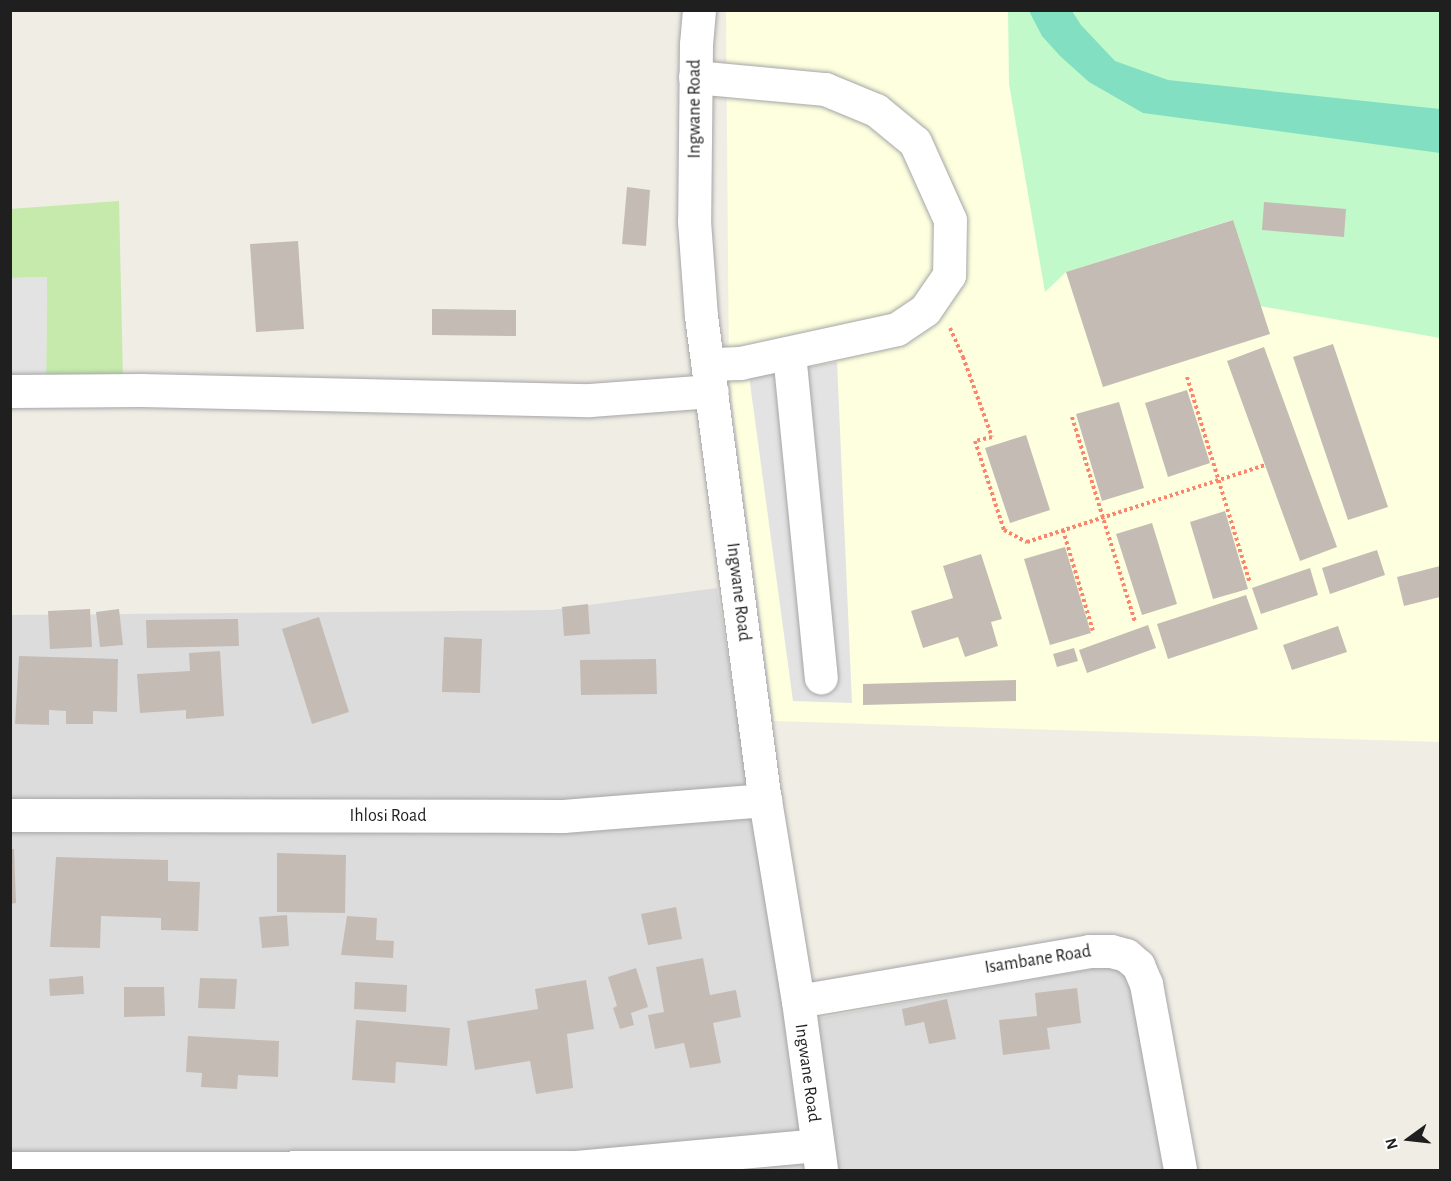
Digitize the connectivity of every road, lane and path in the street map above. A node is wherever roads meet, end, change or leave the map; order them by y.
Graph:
1 (699, 10) edge
2 (695, 77) junction
3 (935, 298) junction
4 (789, 352) junction
5 (710, 377) junction
6 (1187, 377) dead end
7 (10, 392) edge
8 (1072, 417) dead end
9 (1265, 465) dead end
10 (1219, 480) junction
11 (1103, 517) junction
12 (1064, 530) junction
13 (1250, 583) dead end
14 (1135, 622) dead end
15 (1094, 631) dead end
16 (821, 677) dead end
17 (765, 800) junction
18 (10, 815) edge
19 (798, 1000) junction
20 (819, 1158) edge
21 (10, 1168) edge
22 (1180, 1170) edge

1 - 2 street, Ingwane Road
2 - 3 street
2 - 5 street, Ingwane Road
3 - 4 street
3 - 12 path
4 - 5 street
4 - 16 street
5 - 7 street
5 - 17 street, Ingwane Road
6 - 10 path
8 - 11 path
9 - 10 path
10 - 11 path
10 - 13 path
11 - 12 path
11 - 14 path
12 - 15 path
17 - 18 street, Ihlosi Road
17 - 19 street, Ingwane Road
19 - 20 street, Ingwane Road
19 - 22 street, Isambane Road
20 - 21 street

